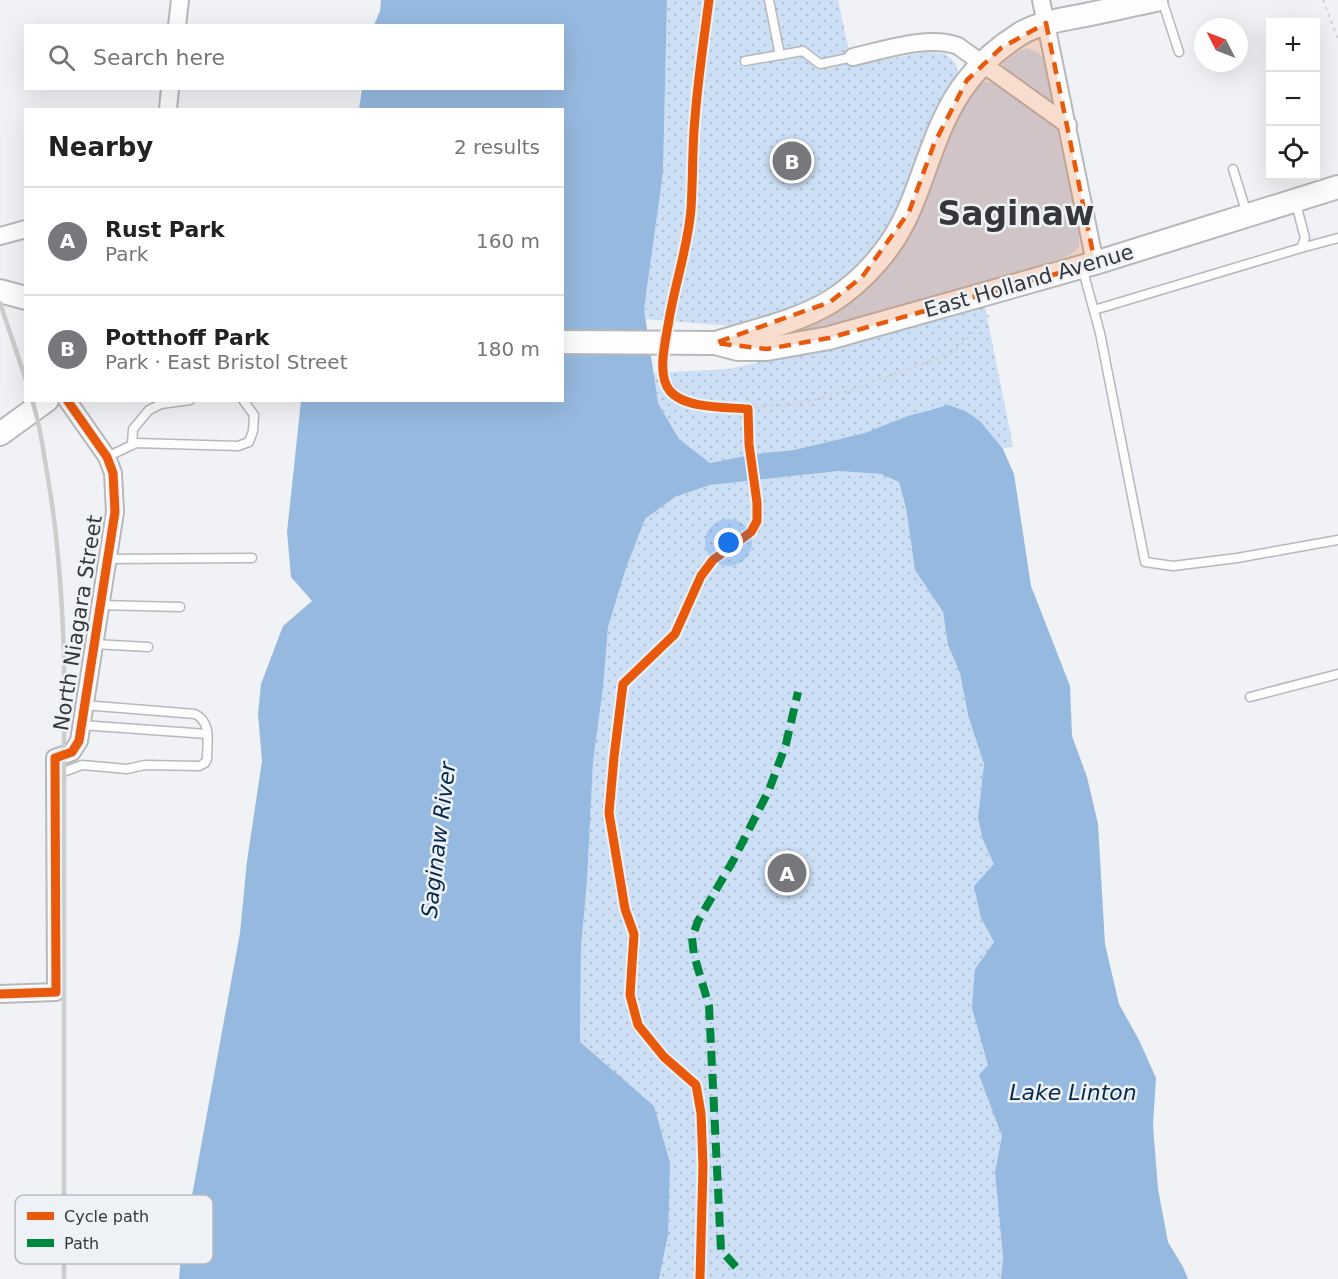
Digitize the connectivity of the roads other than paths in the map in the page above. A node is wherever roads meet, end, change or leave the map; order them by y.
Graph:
1 (180, 0) edge
2 (769, 0) edge
3 (1041, 0) edge
4 (1156, 0) edge
5 (1162, 0) edge
6 (1046, 23) junction
7 (177, 24) edge
8 (1179, 52) dead end
9 (780, 55) junction
10 (853, 57) joint
11 (745, 61) dead end
12 (982, 63) junction
13 (170, 90) edge
14 (168, 108) edge
15 (1068, 125) junction
16 (1233, 169) dead end
17 (1338, 187) edge
18 (1295, 200) junction
19 (1247, 215) junction
20 (24, 230) edge
21 (0, 236) edge
22 (1338, 238) edge
23 (1301, 248) junction
24 (1089, 264) junction
25 (0, 291) edge
26 (24, 297) edge
27 (1094, 310) junction
28 (564, 342) edge
29 (715, 343) junction
30 (44, 402) edge
31 (68, 402) edge
32 (176, 402) edge
33 (244, 402) edge
34 (0, 434) edge
35 (132, 445) junction
36 (107, 457) junction
37 (1338, 540) edge
38 (252, 558) dead end
39 (107, 559) junction
40 (100, 605) junction
41 (180, 607) dead end
42 (94, 644) junction
43 (148, 647) dead end
44 (1338, 674) edge
45 (1250, 697) dead end
46 (84, 705) junction
47 (81, 725) junction
48 (207, 734) junction
49 (55, 775) junction
50 (8, 994) edge

1 - 7 street
2 - 9 lane
3 - 6 street
4 - 6 main road
5 - 8 lane
6 - 12 main road
6 - 15 street
9 - 10 lane
9 - 11 lane
10 - 12 street
12 - 15 street
12 - 29 main road
13 - 14 street
15 - 24 street
16 - 19 lane
17 - 18 main road, East Holland Avenue
18 - 19 main road, East Holland Avenue
18 - 23 lane
19 - 24 main road, East Holland Avenue
20 - 21 street
22 - 23 lane
23 - 27 lane
24 - 27 lane
24 - 29 main road, East Holland Avenue
25 - 26 main road
27 - 37 lane
28 - 29 main road
30 - 34 main road
31 - 36 street, North Niagara Street
32 - 35 lane
33 - 35 lane
35 - 36 lane
36 - 39 street, North Niagara Street
38 - 39 lane
39 - 40 street, North Niagara Street
40 - 41 lane
40 - 42 street, North Niagara Street
42 - 43 lane
42 - 46 street, North Niagara Street
44 - 45 lane
46 - 47 street, North Niagara Street
46 - 48 lane
47 - 48 lane
47 - 49 street, North Niagara Street
48 - 49 lane
49 - 50 street

